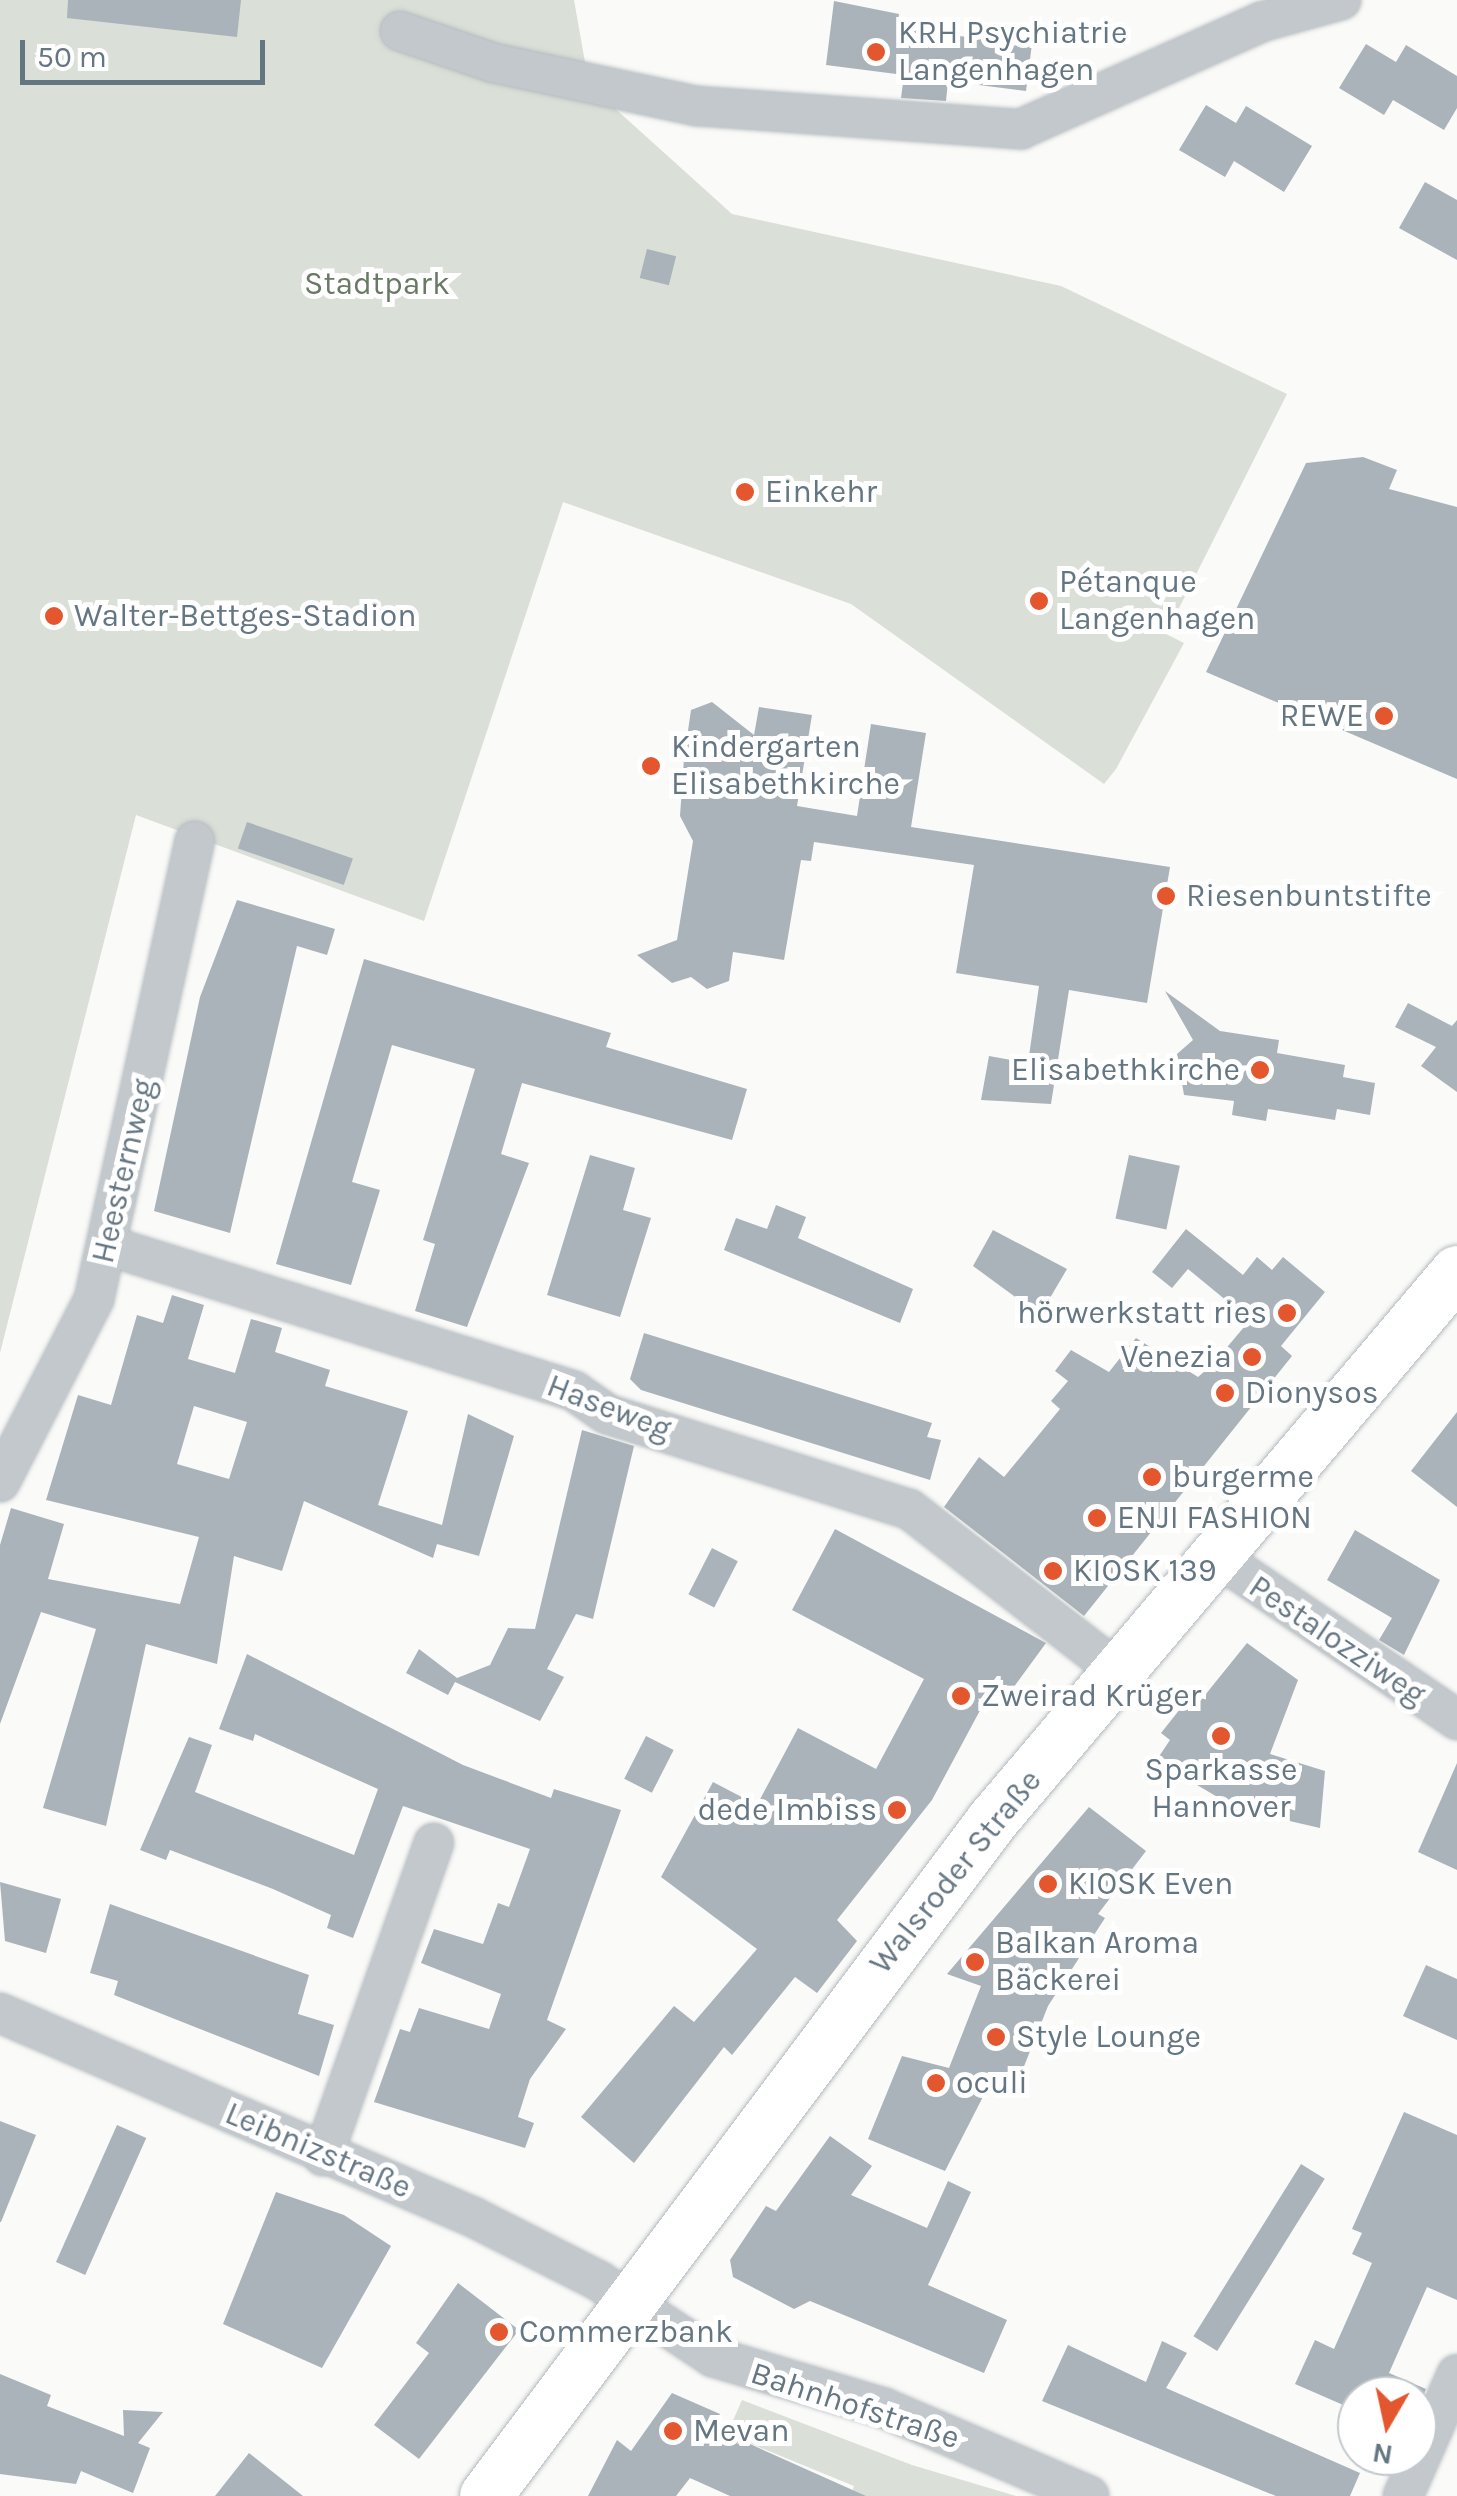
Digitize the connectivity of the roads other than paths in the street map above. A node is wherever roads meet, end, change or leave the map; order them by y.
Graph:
1 (1341, 0) edge
2 (1263, 11) edge
3 (400, 31) dead end
4 (195, 841) dead end
5 (109, 1246) junction
6 (1457, 1272) edge
7 (0, 1482) edge
8 (1219, 1558) junction
9 (1122, 1674) junction
10 (1457, 1720) edge
11 (434, 1843) dead end
12 (0, 2013) edge
13 (323, 2156) junction
14 (627, 2304) junction
15 (1457, 2374) edge
16 (486, 2496) edge
17 (1088, 2496) edge
18 (1403, 2496) edge

1 - 2 street
2 - 3 street
4 - 5 street, Heesternweg
5 - 7 street, Heesternweg
5 - 9 street, Haseweg
6 - 8 street, Walsroder Straße
8 - 9 street, Walsroder Straße
8 - 10 street, Pestalozziweg
9 - 14 street, Walsroder Straße
11 - 13 street
12 - 13 street, Leibnizstraße
13 - 14 street, Leibnizstraße
14 - 16 street, Walsroder Straße
14 - 17 street, Bahnhofstraße
15 - 18 street

